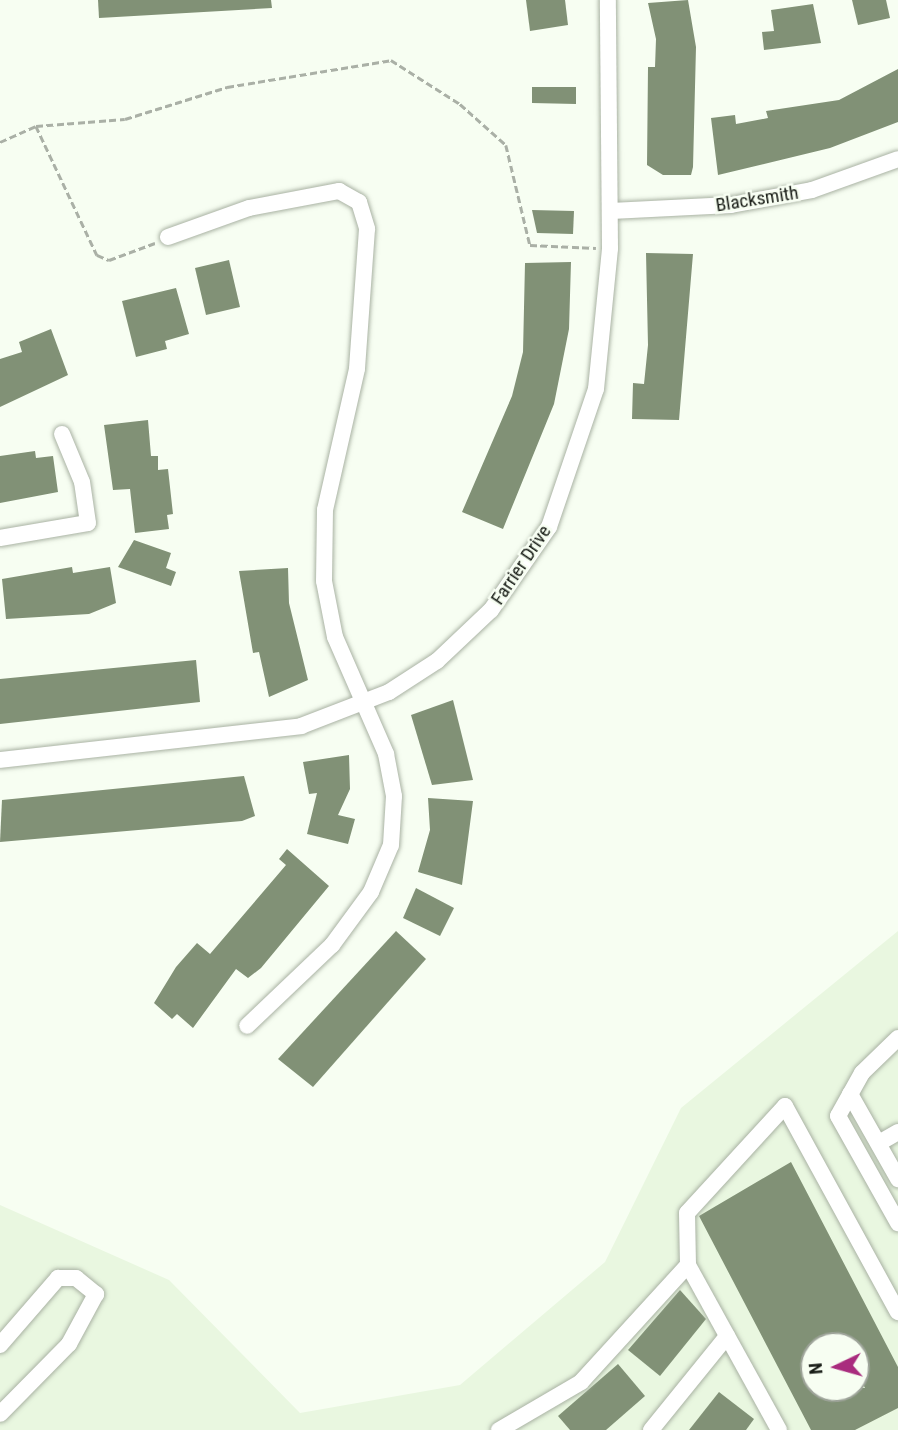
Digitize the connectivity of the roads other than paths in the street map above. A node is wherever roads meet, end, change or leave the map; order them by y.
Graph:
1 (608, 0) edge
2 (898, 159) edge
3 (611, 211) junction
4 (167, 237) road end
5 (62, 434) dead end
6 (0, 538) edge
7 (365, 705) junction
8 (0, 760) edge
9 (247, 1026) dead end
10 (898, 1038) edge
11 (850, 1094) junction
12 (898, 1132) edge
13 (879, 1143) junction
14 (898, 1179) edge
15 (898, 1223) edge
16 (688, 1265) junction
17 (898, 1312) edge
18 (727, 1336) junction
19 (0, 1345) edge
20 (0, 1414) edge
21 (499, 1430) edge
22 (651, 1430) edge
23 (779, 1430) edge

1 - 3 street, Farrier Drive
2 - 3 street, Blacksmith
3 - 7 street, Farrier Drive
4 - 7 street
5 - 6 street
7 - 8 street, Farrier Drive
7 - 9 street
10 - 11 street
11 - 13 street
11 - 15 street
12 - 13 street
13 - 14 street
16 - 17 street
16 - 18 street
16 - 21 street
18 - 22 street
18 - 23 street
19 - 20 street

